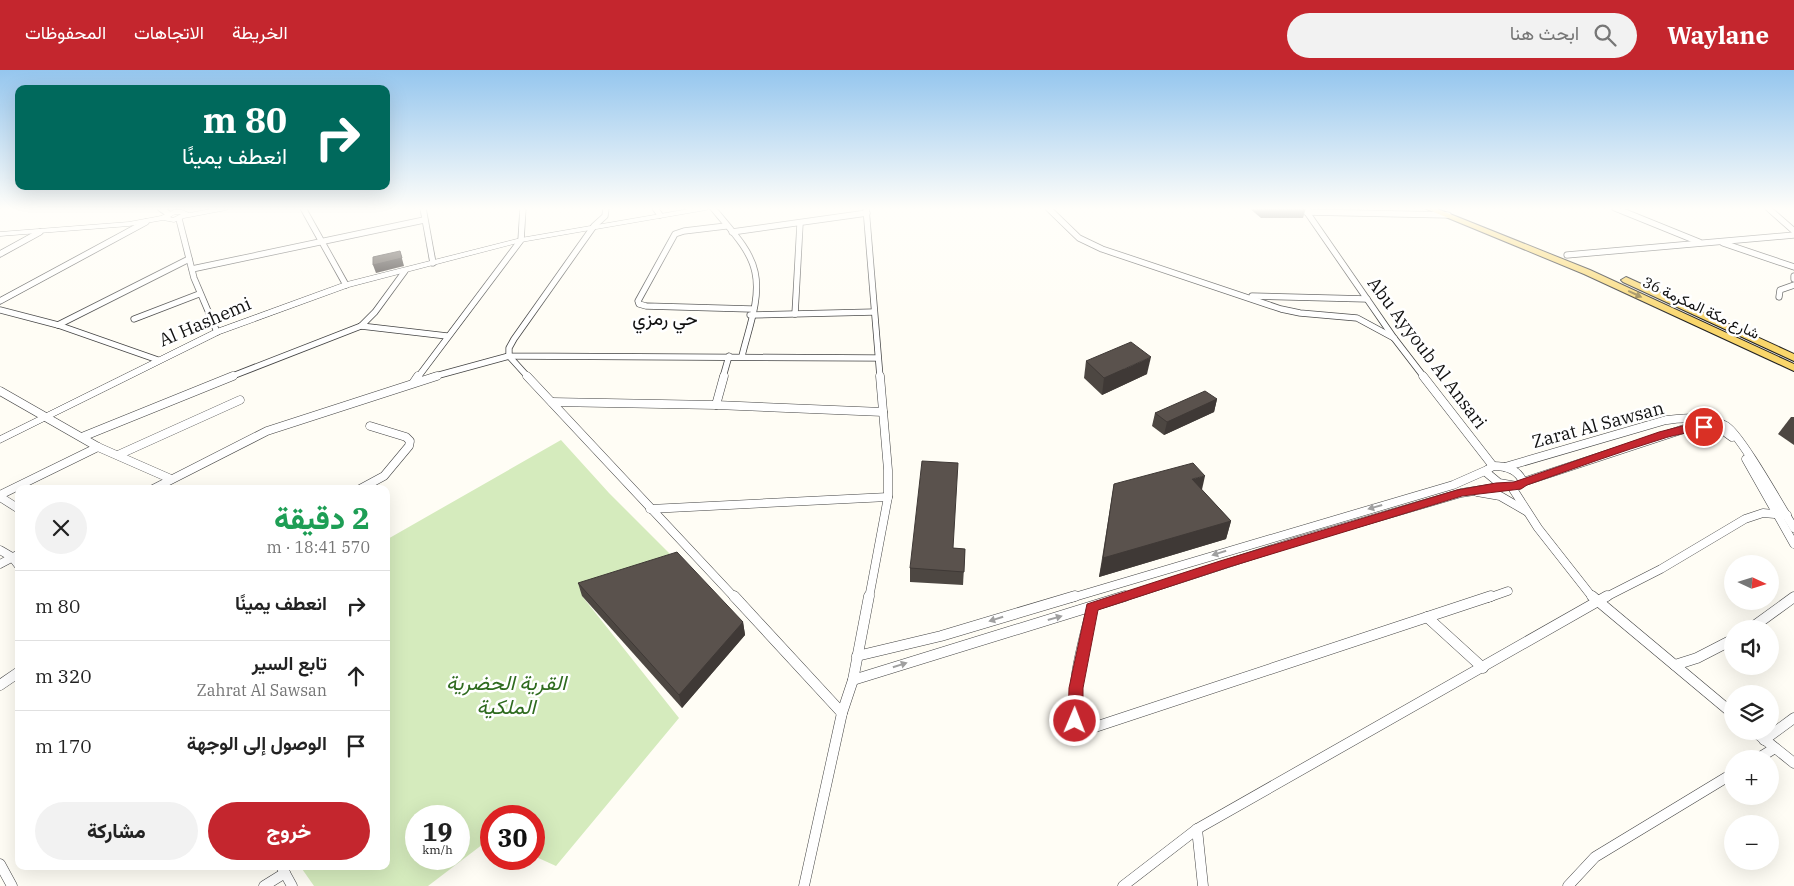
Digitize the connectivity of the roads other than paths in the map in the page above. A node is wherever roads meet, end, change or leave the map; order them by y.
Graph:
1 (14, 246) edge
2 (101, 246) edge
3 (187, 246) edge
4 (298, 246) edge
5 (325, 246) edge
6 (429, 246) edge
7 (498, 246) edge
8 (517, 246) edge
9 (580, 246) edge
10 (668, 246) edge
11 (741, 246) edge
12 (799, 246) edge
13 (869, 246) edge
14 (1095, 246) edge
15 (1330, 246) edge
16 (1526, 246) edge
17 (1542, 246) edge
18 (1658, 246) edge
19 (1732, 246) edge
20 (0, 254) edge
21 (1567, 255) junction
22 (189, 259) junction
23 (433, 263) junction
24 (1794, 268) edge
25 (192, 269) junction
26 (405, 271) junction
27 (346, 285) junction
28 (1794, 286) edge
29 (199, 294) junction
30 (1245, 296) junction
31 (1779, 297) dead end
32 (1367, 299) junction
33 (0, 301) edge
34 (0, 310) edge
35 (751, 312) junction
36 (874, 312) junction
37 (795, 314) junction
38 (134, 319) dead end
39 (58, 325) junction
40 (361, 326) junction
41 (217, 332) junction
42 (446, 336) junction
43 (1394, 338) junction
44 (509, 356) junction
45 (729, 356) junction
46 (742, 356) junction
47 (877, 358) junction
48 (1794, 358) edge
49 (158, 360) junction
50 (1794, 368) edge
51 (414, 382) junction
52 (0, 391) edge
53 (240, 400) dead end
54 (552, 402) junction
55 (716, 405) junction
56 (883, 412) junction
57 (46, 418) junction
58 (370, 426) dead end
59 (82, 437) junction
60 (0, 440) edge
61 (98, 447) junction
62 (118, 455) junction
63 (1505, 467) junction
64 (1490, 468) junction
65 (171, 479) junction
66 (1523, 482) junction
67 (22, 485) edge
68 (160, 485) edge
69 (367, 485) edge
70 (1509, 486) junction
71 (15, 488) edge
72 (1468, 491) junction
73 (0, 496) edge
74 (888, 497) junction
75 (15, 506) edge
76 (650, 509) junction
77 (1528, 513) junction
78 (1776, 513) junction
79 (1787, 515) junction
80 (1794, 528) edge
81 (1794, 544) edge
82 (0, 550) edge
83 (15, 556) edge
84 (0, 564) edge
85 (1508, 591) dead end
86 (1794, 597) edge
87 (1596, 602) junction
88 (1092, 607) junction
89 (1427, 618) junction
90 (1762, 620) edge
91 (1724, 644) edge
92 (857, 656) junction
93 (1675, 665) junction
94 (1483, 668) junction
95 (15, 675) edge
96 (854, 680) junction
97 (0, 685) edge
98 (1724, 706) edge
99 (842, 713) junction
100 (1794, 718) edge
101 (1779, 729) edge
102 (1764, 740) edge
103 (1775, 748) junction
104 (1772, 750) edge
105 (1794, 763) edge
106 (1724, 779) edge
107 (1197, 829) junction
108 (0, 864) edge
109 (283, 870) edge
110 (12, 886) edge
111 (264, 886) edge
112 (292, 886) edge
113 (804, 886) edge
114 (1123, 886) edge
115 (1203, 886) edge
116 (1568, 886) edge

1 - 20 street
2 - 33 street
3 - 22 street
4 - 25 street
5 - 27 street
6 - 23 street
7 - 23 street, Al Hashemi
8 - 42 street
9 - 44 street
10 - 35 street
11 - 35 street
12 - 37 street
13 - 36 street
14 - 30 street
15 - 32 street, Abu Ayyoub Al Ansari
16 -> 50 main road, شارع مكة المكرمة 36
17 - 21 main road, شارع مكة المكرمة 36
18 - 21 street
19 - 24 street
21 - 48 main road, شارع مكة المكرمة 36
22 - 25 street
22 - 39 street
23 - 26 street, Al Hashemi
25 - 29 street
26 - 27 street, Al Hashemi
26 - 40 street
27 - 41 street, Al Hashemi
28 - 31 street
29 - 38 street
29 - 41 street
30 - 32 street
30 - 43 street
32 - 43 street, Abu Ayyoub Al Ansari
34 - 39 street
35 - 37 street
35 - 46 street
36 - 37 street
36 - 47 street
39 - 49 street
40 - 42 street
40 - 59 street
41 - 49 street, Al Hashemi
42 - 51 street
43 - 64 street, Abu Ayyoub Al Ansari
44 - 45 street
44 - 51 street
44 - 54 street
45 - 46 street
45 - 55 street
46 - 47 street
47 - 56 street
49 - 57 street, Al Hashemi
51 - 65 street
52 - 57 street
53 - 62 street
54 - 55 street
54 - 76 street
55 - 56 street
56 - 74 street
57 - 59 street
57 - 60 street, Al Hashemi
58 - 69 street
59 - 61 street
61 - 62 street
61 - 67 street
62 - 65 street
63 - 64 street
63 - 66 street
63 - 79 street, Zarat Al Sawsan
64 - 70 street, Abu Ayyoub Al Ansari
64 -> 92 street
65 - 68 street
66 - 70 street
66 - 78 street
70 - 72 street
70 - 77 street
71 - 73 street
72 - 77 street
72 - 88 street
73 - 75 street
74 - 76 street
74 - 92 street
76 - 99 street
77 - 87 street
78 - 79 street
78 - 81 street
78 - 87 street
79 - 80 street, Zarat Al Sawsan
82 - 83 street
83 - 84 street
85 - 89 street
86 - 90 street
87 - 93 street
87 - 94 street
88 - 89 street
96 -> 88 street
89 - 94 street
91 - 93 street
92 - 96 street
93 - 98 street
94 - 107 street
95 - 97 street
96 - 99 street
99 - 113 street
100 - 101 street
102 - 103 street
103 - 104 street
103 - 105 street
106 - 116 street
107 - 114 street
107 - 115 street
108 - 110 street
109 - 111 street
109 - 112 street

